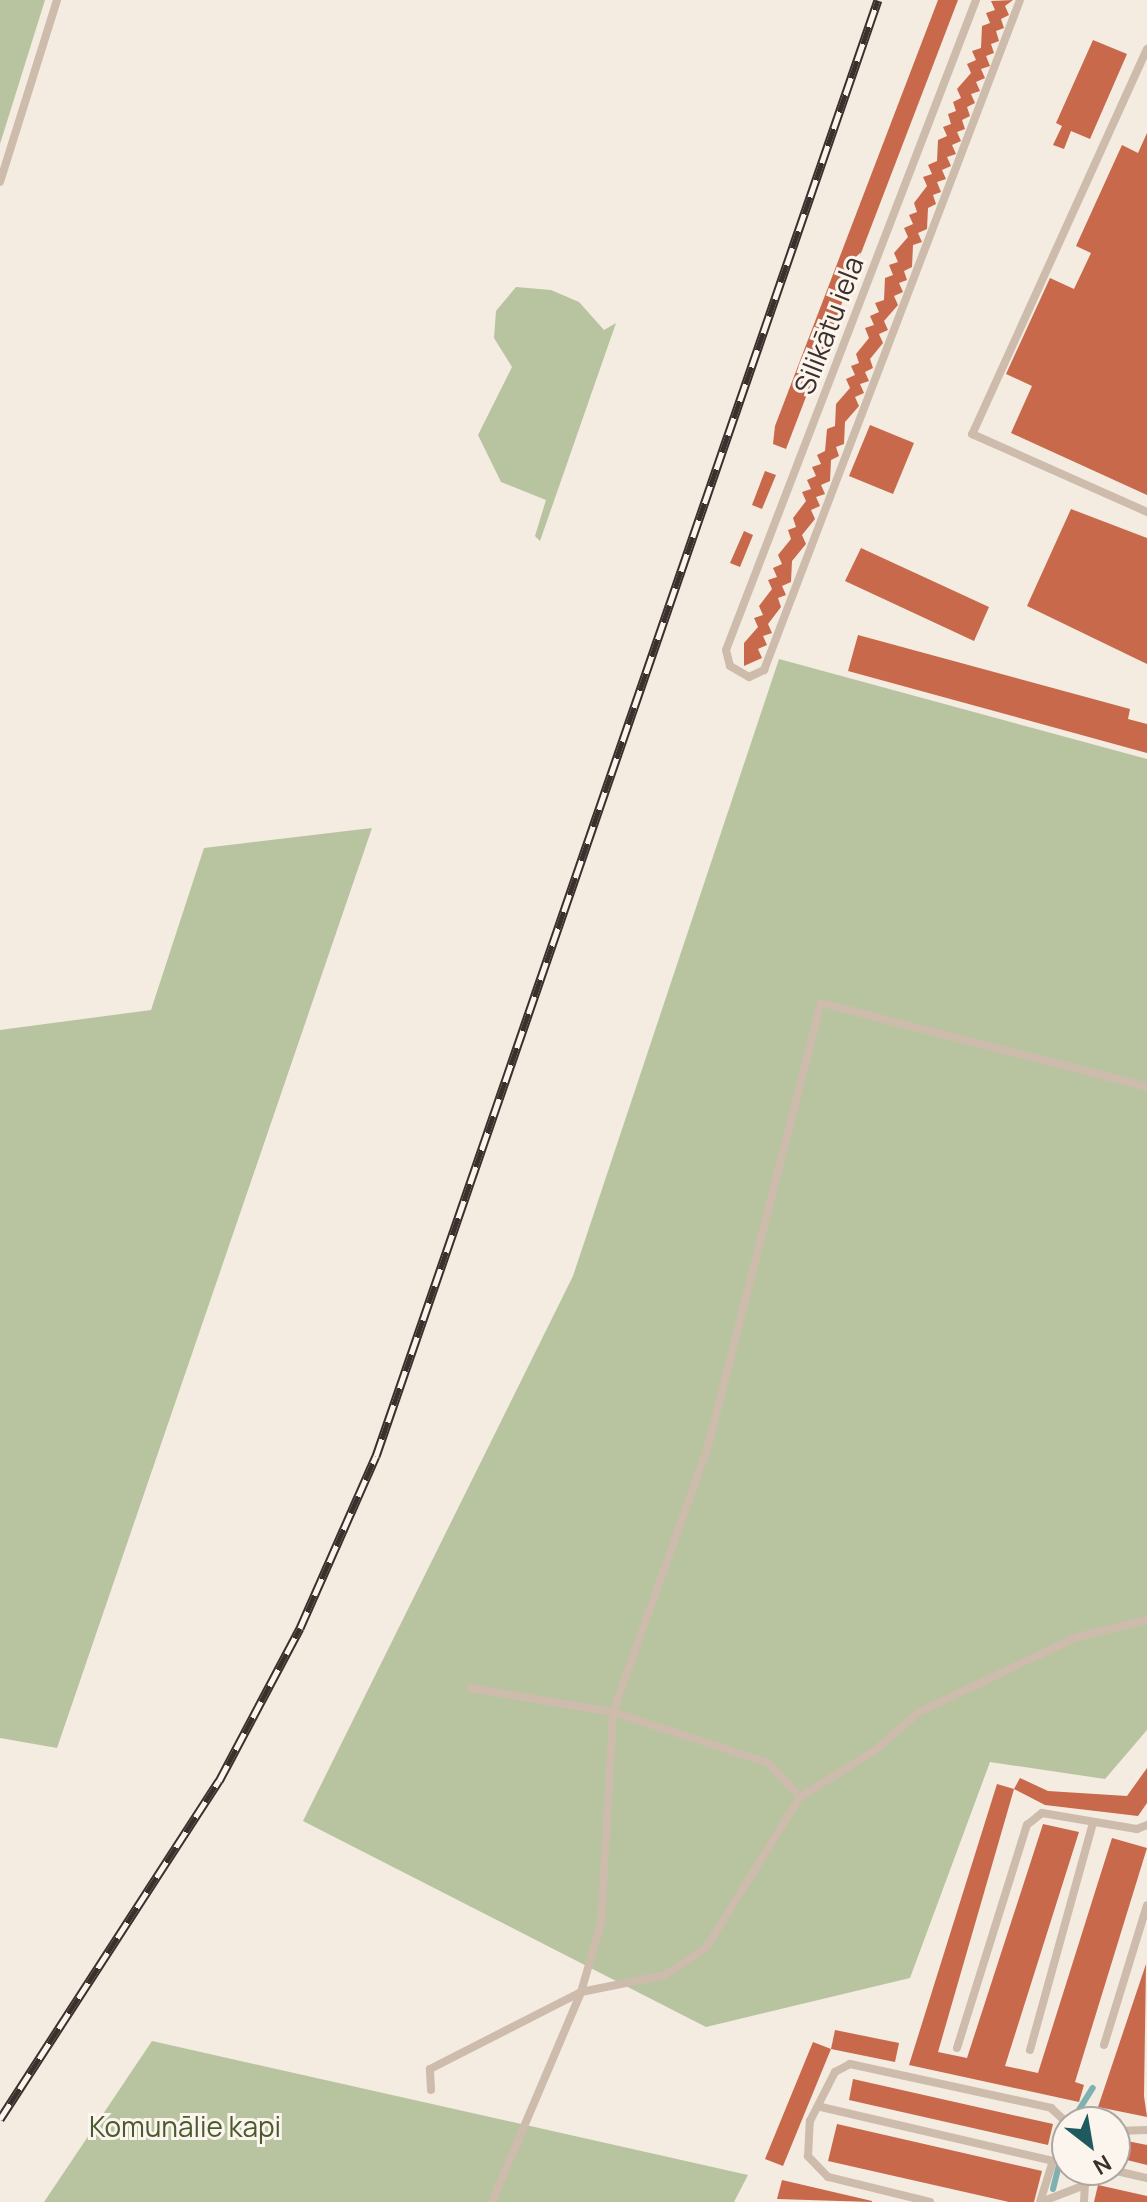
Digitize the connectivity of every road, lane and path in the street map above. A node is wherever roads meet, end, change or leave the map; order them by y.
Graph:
1 (57, 0) edge
2 (976, 0) edge
3 (1020, 0) edge
4 (1147, 49) edge
5 (0, 182) edge
6 (1147, 512) edge
7 (1147, 1087) edge
8 (1147, 1620) edge
9 (470, 1688) dead end
10 (613, 1712) junction
11 (800, 1797) junction
12 (1093, 1823) junction
13 (1147, 1825) edge
14 (1147, 1905) edge
15 (581, 1992) junction
16 (1104, 2045) dead end
17 (957, 2048) dead end
18 (1030, 2050) dead end
19 (431, 2090) dead end
20 (821, 2107) junction
21 (1051, 2108) edge
22 (1051, 2161) edge
23 (1051, 2167) edge
24 (1082, 2186) edge
25 (492, 2202) edge
26 (930, 2202) edge
27 (1040, 2202) edge

1 - 5 lane
2 - 3 lane, Silikātu iela
4 - 6 lane
7 - 10 lane
8 - 11 lane
9 - 10 lane
10 - 11 lane
10 - 15 lane
11 - 15 lane
12 - 13 lane
12 - 17 lane
12 - 18 lane
14 - 16 lane
15 - 19 lane
15 - 25 lane
20 - 21 lane
20 - 22 lane
20 - 26 lane
23 - 27 lane
24 - 27 lane

